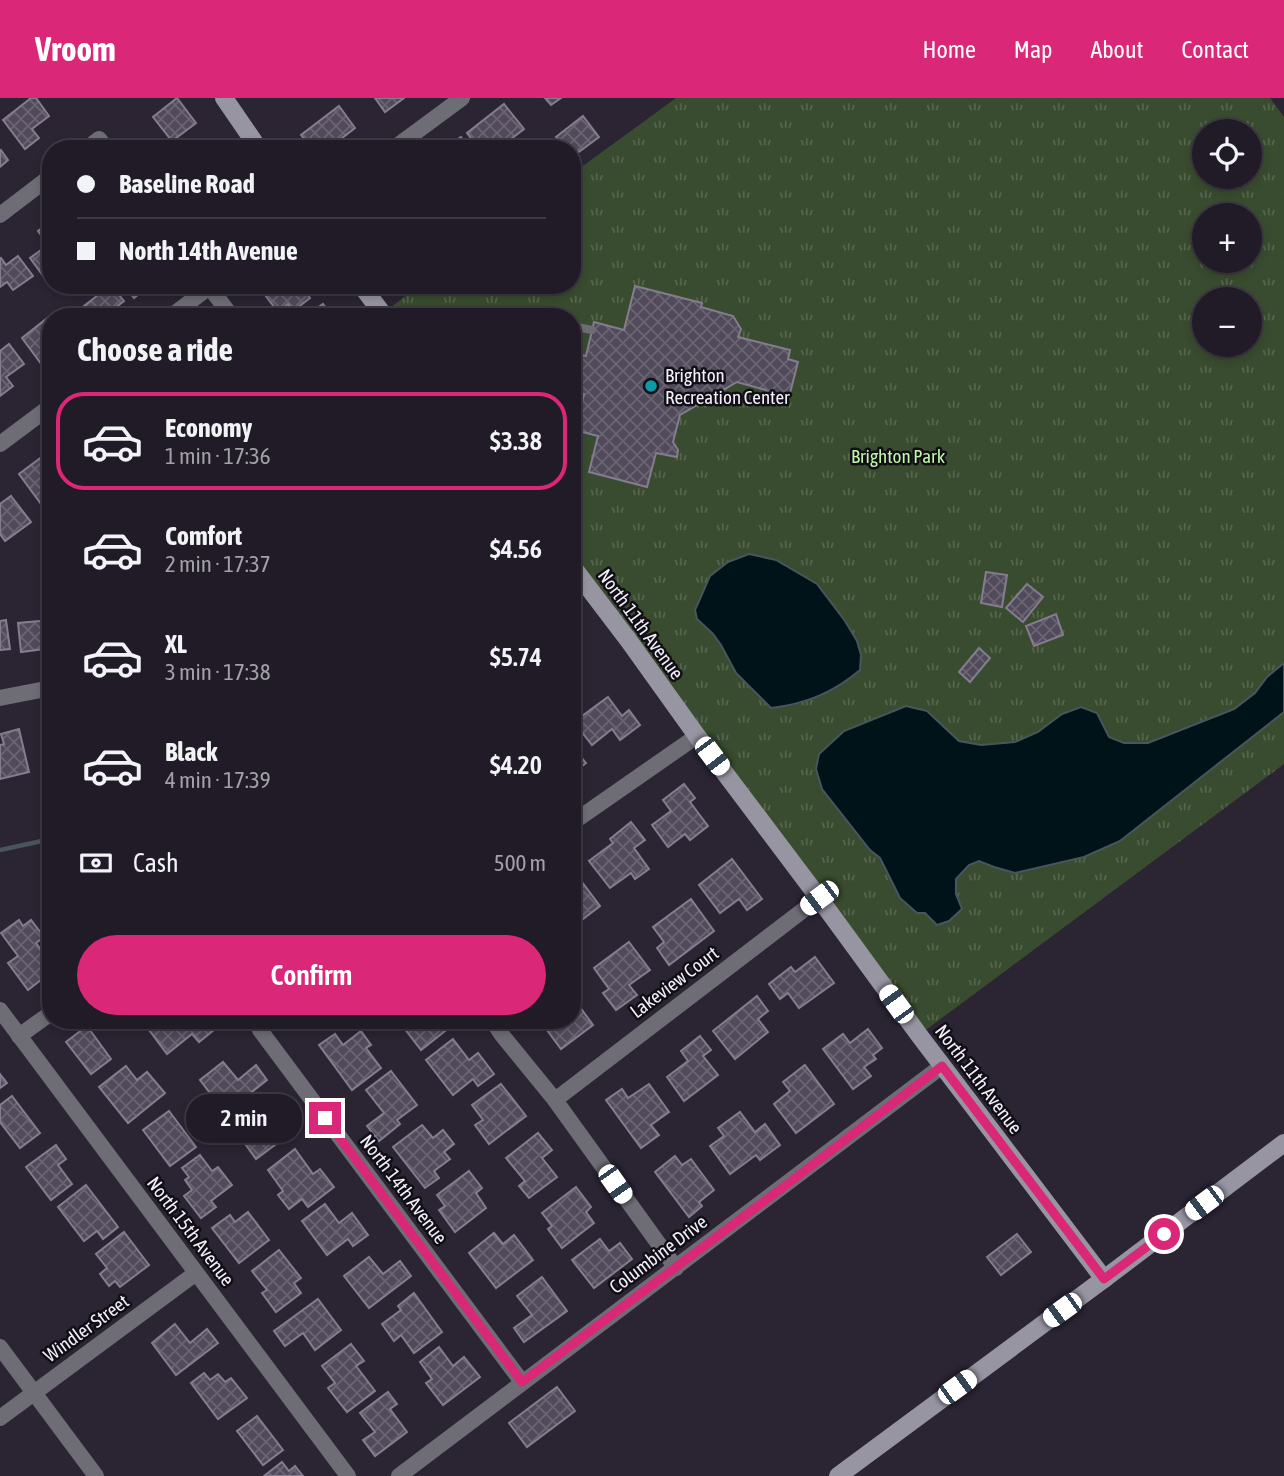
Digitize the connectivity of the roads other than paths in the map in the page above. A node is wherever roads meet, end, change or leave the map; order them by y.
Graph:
1 (224, 98) edge
2 (462, 98) edge
3 (253, 140) edge
4 (405, 140) edge
5 (42, 183) edge
6 (0, 215) edge
7 (200, 294) edge
8 (182, 308) edge
9 (581, 328) edge
10 (592, 330) dead end
11 (42, 413) edge
12 (0, 444) edge
13 (581, 578) edge
14 (42, 690) edge
15 (0, 698) edge
16 (697, 736) junction
17 (581, 817) edge
18 (819, 898) junction
19 (0, 1010) edge
20 (42, 1019) edge
21 (260, 1029) edge
22 (499, 1029) edge
23 (19, 1036) junction
24 (942, 1066) junction
25 (555, 1100) junction
26 (1284, 1143) edge
27 (676, 1268) junction
28 (196, 1273) junction
29 (1104, 1279) junction
30 (0, 1347) edge
31 (522, 1382) junction
32 (34, 1392) junction
33 (0, 1418) edge
34 (96, 1476) edge
35 (348, 1476) edge
36 (399, 1476) edge
37 (838, 1476) edge

1 - 3 street
2 - 4 street
5 - 6 street
7 - 8 street
9 - 10 lane
11 - 12 street
13 - 16 street, North 11th Avenue
14 - 15 street
16 - 17 street
16 - 18 street, North 11th Avenue
18 - 24 street, North 11th Avenue
18 - 25 street, Lakeview Court
19 - 23 street, North 15th Avenue
20 - 23 street
21 - 31 street, North 14th Avenue
22 - 25 street
23 - 28 street, North 15th Avenue
24 - 27 street, Columbine Drive
24 - 29 street, North 11th Avenue
25 - 27 street
26 - 29 street
27 - 31 street, Columbine Drive
28 - 32 street, Windler Street
28 - 35 street, North 15th Avenue
29 - 37 street
30 - 32 street
31 - 36 street, Columbine Drive
32 - 33 street, Windler Street
32 - 34 street

